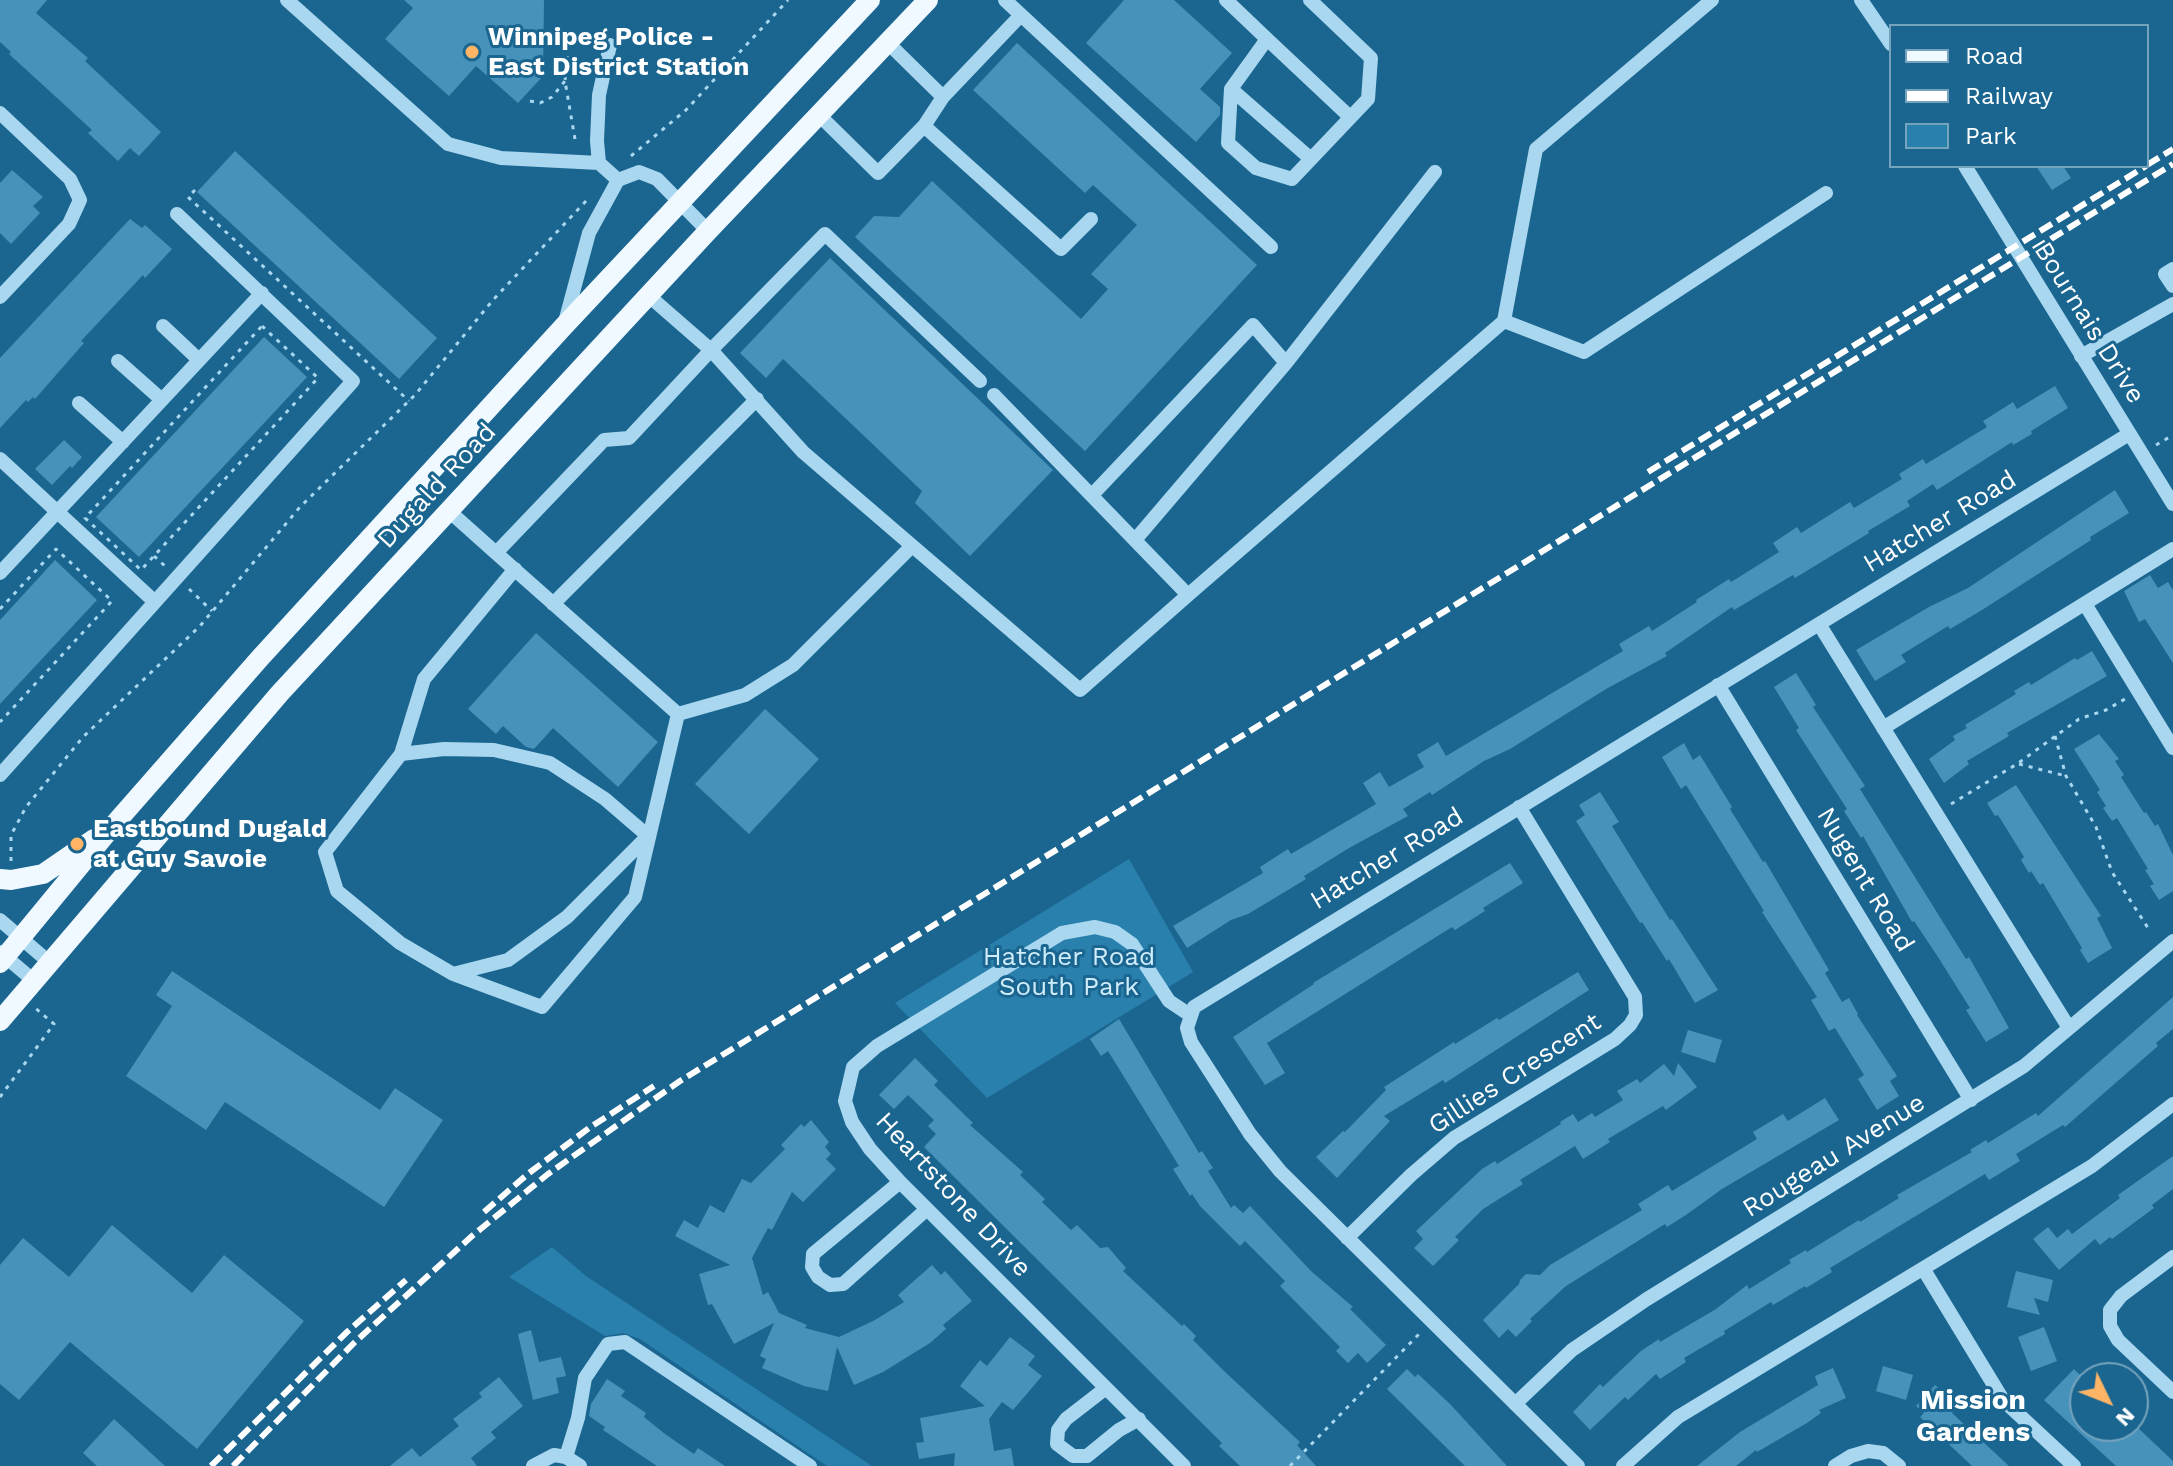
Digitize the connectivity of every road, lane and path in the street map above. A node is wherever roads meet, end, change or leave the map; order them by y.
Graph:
1 (287, 0) edge
2 (788, 0) edge
3 (870, 0) edge
4 (928, 0) edge
5 (1005, 0) edge
6 (1226, 0) edge
7 (1310, 0) edge
8 (1712, 0) edge
9 (1861, 0) edge
10 (1021, 15) junction
11 (1267, 39) junction
12 (1889, 41) edge
13 (887, 42) junction
14 (610, 45) dead end
15 (567, 56) dead end
16 (565, 81) junction
17 (1231, 89) junction
18 (943, 97) junction
19 (530, 101) dead end
20 (0, 113) edge
21 (818, 114) junction
22 (1350, 117) junction
23 (924, 126) junction
24 (576, 145) dead end
25 (1311, 159) junction
26 (599, 163) junction
27 (1966, 168) edge
28 (1435, 172) dead end
29 (615, 176) junction
30 (195, 190) dead end
31 (1826, 193) dead end
32 (586, 200) dead end
33 (680, 203) junction
34 (177, 214) dead end
35 (1091, 219) dead end
36 (708, 231) junction
37 (1271, 247) dead end
38 (2173, 269) edge
39 (2173, 286) edge
40 (262, 293) junction
41 (649, 296) junction
42 (0, 297) edge
43 (2173, 304) edge
44 (1504, 321) junction
45 (163, 326) dead end
46 (564, 326) junction
47 (711, 350) junction
48 (2081, 356) junction
49 (199, 360) junction
50 (118, 361) dead end
51 (1286, 363) junction
52 (980, 381) dead end
53 (994, 395) dead end
54 (757, 399) junction
55 (162, 400) junction
56 (409, 401) junction
57 (79, 403) dead end
58 (2129, 434) junction
59 (2173, 435) edge
60 (123, 442) junction
61 (2149, 449) dead end
62 (0, 459) edge
63 (1093, 494) junction
64 (2173, 504) edge
65 (449, 511) junction
66 (58, 513) junction
67 (1135, 540) junction
68 (912, 546) junction
69 (2173, 549) edge
70 (496, 553) junction
71 (154, 556) joint
72 (515, 569) junction
73 (0, 573) edge
74 (1188, 595) junction
75 (155, 602) junction
76 (553, 604) junction
77 (2085, 604) junction
78 (0, 609) edge
79 (1819, 624) junction
80 (1718, 685) junction
81 (2139, 691) junction
82 (678, 714) junction
83 (0, 722) edge
84 (1883, 728) junction
85 (2055, 736) junction
86 (2173, 748) edge
87 (401, 754) junction
88 (2017, 764) junction
89 (0, 775) edge
90 (2066, 776) junction
91 (1519, 807) junction
92 (1935, 814) junction
93 (111, 828) junction
94 (648, 836) junction
95 (11, 860) dead end
96 (0, 879) edge
97 (0, 920) edge
98 (2148, 928) dead end
99 (21, 938) junction
100 (2173, 941) edge
101 (2, 957) edge
102 (49, 962) junction
103 (453, 974) junction
104 (33, 980) junction
105 (1190, 1015) junction
106 (0, 1021) edge
107 (54, 1024) dead end
108 (2069, 1028) junction
109 (0, 1097) edge
110 (1971, 1100) junction
111 (2173, 1104) edge
112 (900, 1182) junction
113 (927, 1209) junction
114 (1347, 1238) junction
115 (2173, 1257) edge
116 (1924, 1270) junction
117 (1432, 1322) junction
118 (1106, 1388) junction
119 (2173, 1392) edge
120 (1515, 1404) junction
121 (1139, 1419) junction
122 (566, 1457) junction
123 (533, 1466) edge
124 (580, 1466) edge
125 (810, 1466) edge
126 (1184, 1466) edge
127 (1290, 1466) edge
128 (1578, 1466) edge
129 (1623, 1466) edge
130 (1835, 1466) edge
131 (1899, 1466) edge
132 (2074, 1466) edge

1 - 26 street
2 - 29 path
3 - 33 main road, Dugald Road
4 - 13 main road, Dugald Road
5 - 10 street
6 - 11 street
7 - 22 street
8 - 44 street
9 - 12 street
10 - 18 street
10 - 37 street
11 - 17 street
11 - 22 street
13 - 18 street
13 - 21 main road, Dugald Road
14 - 26 street
15 - 16 path
16 - 19 path
16 - 24 path
17 - 25 street
17 - 25 street
18 - 23 street
20 - 42 street
21 - 23 street
21 - 36 main road, Dugald Road
22 - 25 street
23 - 35 street
26 - 29 street
27 - 48 street, Bournais Drive
28 - 51 street
29 - 33 street
29 - 46 street
30 - 56 path
31 - 44 street
32 - 56 path
33 - 36 street
33 - 46 main road, Dugald Road
34 - 40 street
36 - 41 main road, Dugald Road
38 - 39 street
40 - 49 street
40 - 75 street
41 - 47 street
41 - 65 main road, Dugald Road
43 - 48 street
44 - 74 street
45 - 49 street
46 - 93 main road, Dugald Road
47 - 52 street
47 - 54 street
47 - 70 street
48 - 58 street, Bournais Drive
49 - 55 street
50 - 55 street
51 - 63 street
51 - 67 street
53 - 63 street
54 - 68 street
54 - 76 street
55 - 60 street
56 - 95 path
57 - 60 street
58 - 64 street, Bournais Drive
58 - 79 street, Hatcher Road
59 - 61 path
60 - 66 street
62 - 66 street
63 - 67 street
65 - 70 street
65 - 102 main road, Dugald Road
66 - 73 street
66 - 75 street
67 - 74 street
68 - 74 street
68 - 82 street
69 - 77 street
70 - 72 street
71 - 71 path
72 - 76 street
72 - 87 street
75 - 89 street
76 - 82 street
77 - 81 street
77 - 84 street
78 - 83 path
79 - 80 street, Hatcher Road
79 - 84 street
80 - 91 street, Hatcher Road
80 - 110 street, Nugent Road
81 - 85 path
81 - 86 street
82 - 94 street
84 - 92 street
85 - 88 path
85 - 90 path
87 - 94 street
87 - 103 street
88 - 90 path
88 - 92 path
90 - 98 path
91 - 105 street, Hatcher Road
91 - 114 street, Gillies Crescent
92 - 108 street
93 - 96 main road
93 - 99 main road, Dugald Road
94 - 103 street
94 - 103 street
97 - 99 street
99 - 101 main road, Dugald Road
99 - 102 street
100 - 108 street, Rougeau Avenue
101 - 104 street
102 - 104 main road, Dugald Road
104 - 106 main road, Dugald Road
105 - 112 street, Heartstone Drive
105 - 114 street
107 - 109 path
108 - 110 street, Rougeau Avenue
110 - 120 street, Rougeau Avenue
111 - 116 street
112 - 113 street, Heartstone Drive
112 - 113 street
113 - 118 street, Heartstone Drive
114 - 117 street
115 - 119 street
116 - 129 street
116 - 132 street
117 - 120 street
117 - 127 path
118 - 121 street, Heartstone Drive
118 - 121 street
120 - 128 street
121 - 126 street, Heartstone Drive
122 - 123 street
122 - 124 street
122 - 125 street
130 - 131 street

